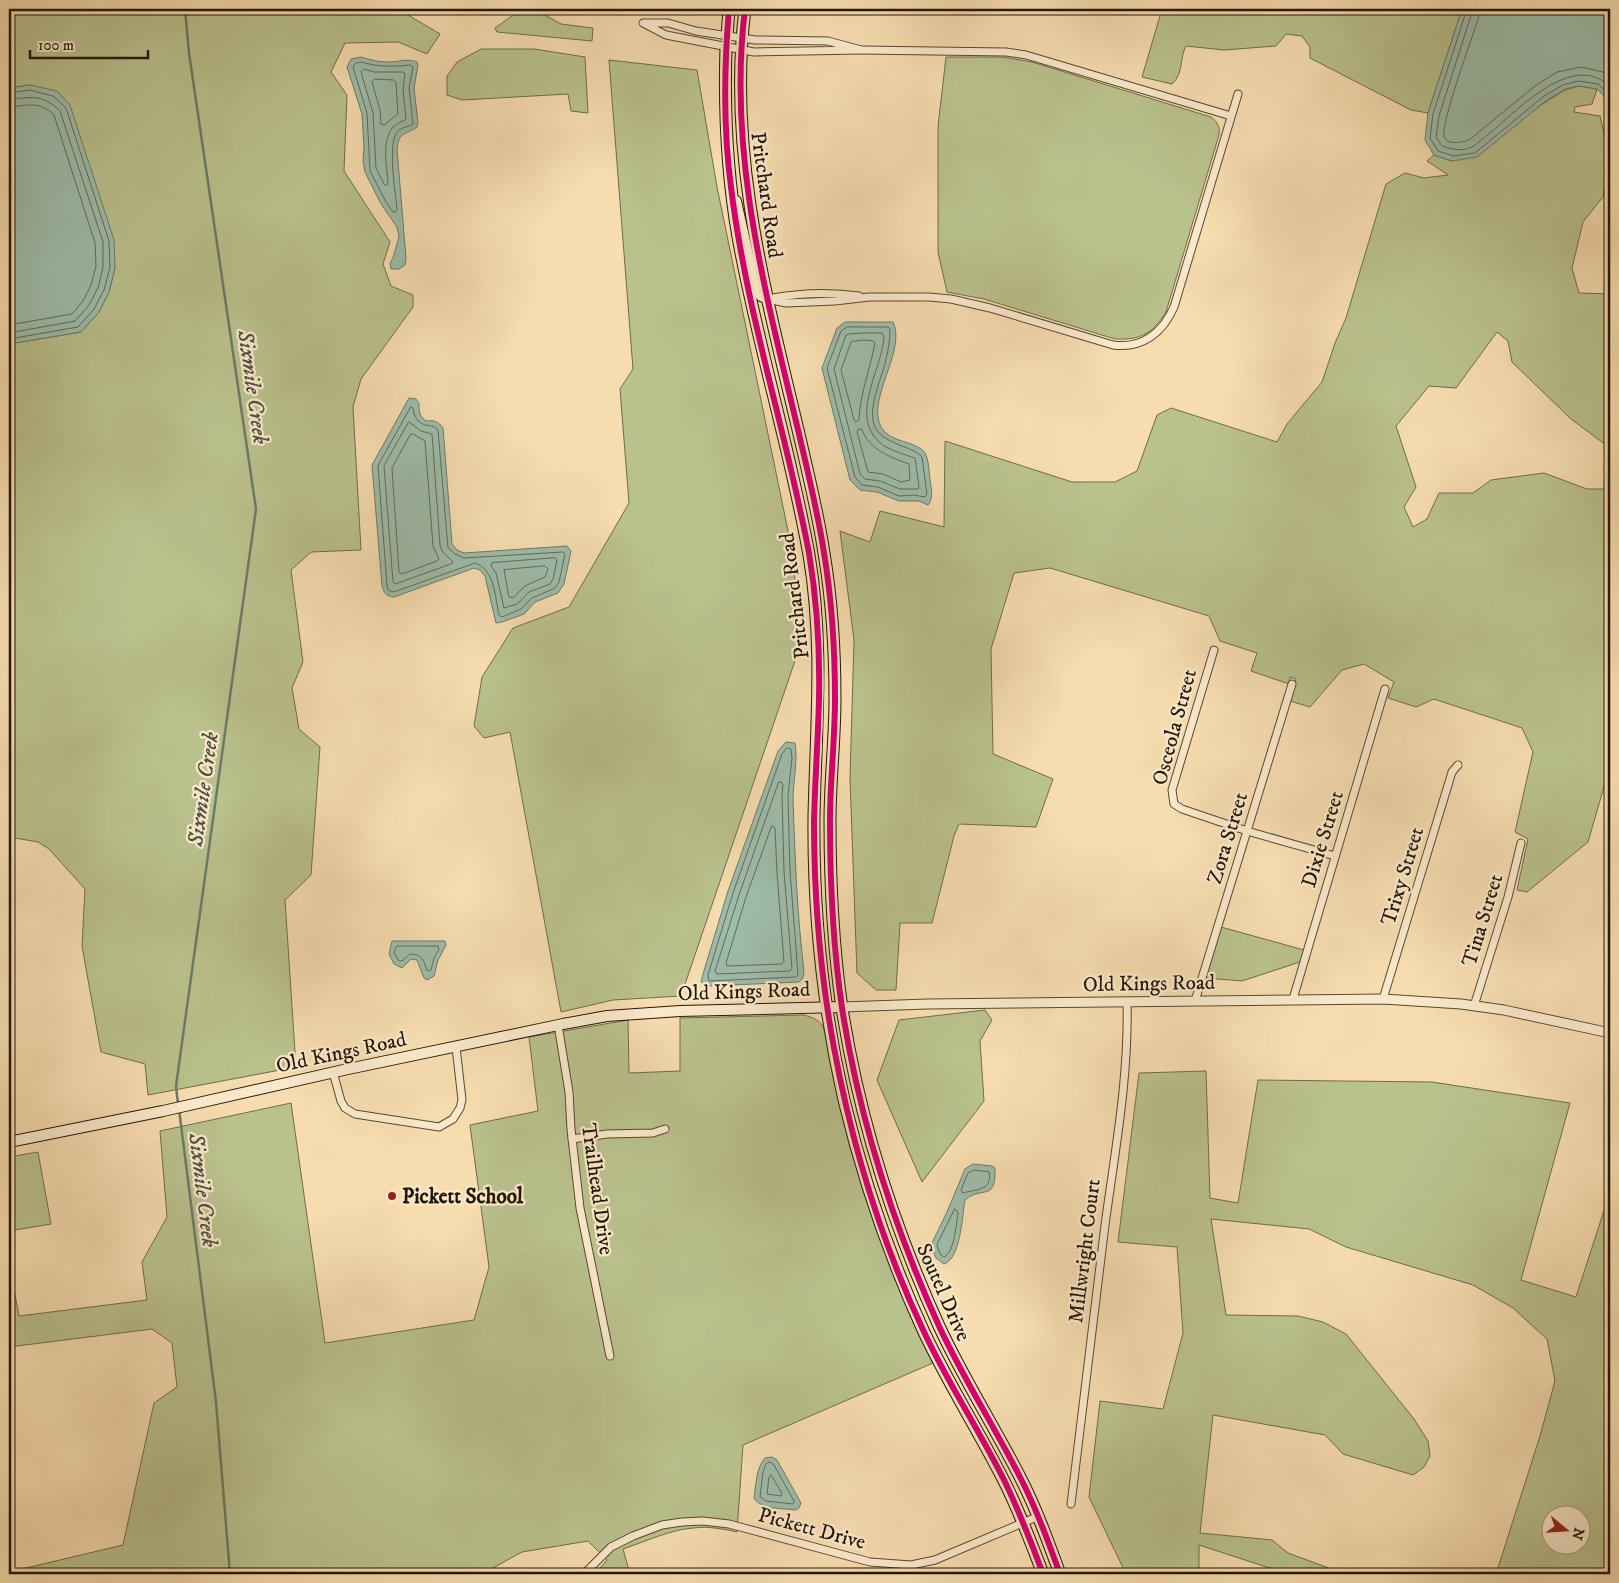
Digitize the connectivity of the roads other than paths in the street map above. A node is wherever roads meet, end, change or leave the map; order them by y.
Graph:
1 (729, 9) edge
2 (745, 9) edge
3 (726, 41) junction
4 (741, 44) junction
5 (861, 50) junction
6 (1238, 94) dead end
7 (1231, 116) junction
8 (730, 186) junction
9 (768, 299) junction
10 (1214, 650) dead end
11 (1292, 684) dead end
12 (1385, 689) dead end
13 (1458, 765) dead end
14 (1248, 831) junction
15 (1522, 844) dead end
16 (1335, 856) junction
17 (1293, 999) junction
18 (1383, 1000) junction
19 (1195, 1001) junction
20 (1127, 1002) junction
21 (1474, 1006) junction
22 (828, 1007) junction
23 (842, 1007) junction
24 (558, 1025) junction
25 (1610, 1033) edge
26 (456, 1047) junction
27 (333, 1072) junction
28 (665, 1128) dead end
29 (572, 1139) junction
30 (9, 1142) edge
31 (610, 1356) dead end
32 (1071, 1504) dead end
33 (1039, 1516) junction
34 (1024, 1522) junction
35 (584, 1574) edge
36 (1043, 1574) edge
37 (1060, 1574) edge

1 - 3 main road, Pritchard Road
2 - 4 main road, Pritchard Road
3 - 3 street
3 - 4 street
3 - 4 street
3 - 8 main road, Pritchard Road
4 - 5 street
4 - 5 street
4 - 9 main road, Pritchard Road
5 - 7 street
6 - 7 street
7 - 9 street
8 - 9 main road
8 - 22 main road, Pritchard Road
9 - 23 main road, Pritchard Road
10 - 14 street, Osceola Street
11 - 14 street, Zora Street
12 - 16 street, Dixie Street
13 - 18 street, Trixy Street
14 - 16 street
14 - 19 street, Zora Street
15 - 21 street, Tina Street
16 - 17 street, Dixie Street
17 - 18 street, Old Kings Road
17 - 19 street, Old Kings Road
18 - 21 street, Old Kings Road
19 - 20 street, Old Kings Road
20 - 23 street, Old Kings Road
20 - 32 street, Millwright Court
21 - 25 street, Old Kings Road
22 - 23 main road, Old Kings Road
22 - 24 main road, Old Kings Road
22 - 34 main road, Soutel Drive
23 - 33 main road, Soutel Drive
24 - 26 main road, Old Kings Road
24 - 29 street, Trailhead Drive
26 - 27 main road, Old Kings Road
26 - 27 street
27 - 30 main road, Old Kings Road
28 - 29 street
29 - 31 street, Trailhead Drive
33 - 34 street, Pickett Drive
33 - 37 main road, Soutel Drive
34 - 35 street, Pickett Drive
34 - 36 main road, Soutel Drive

